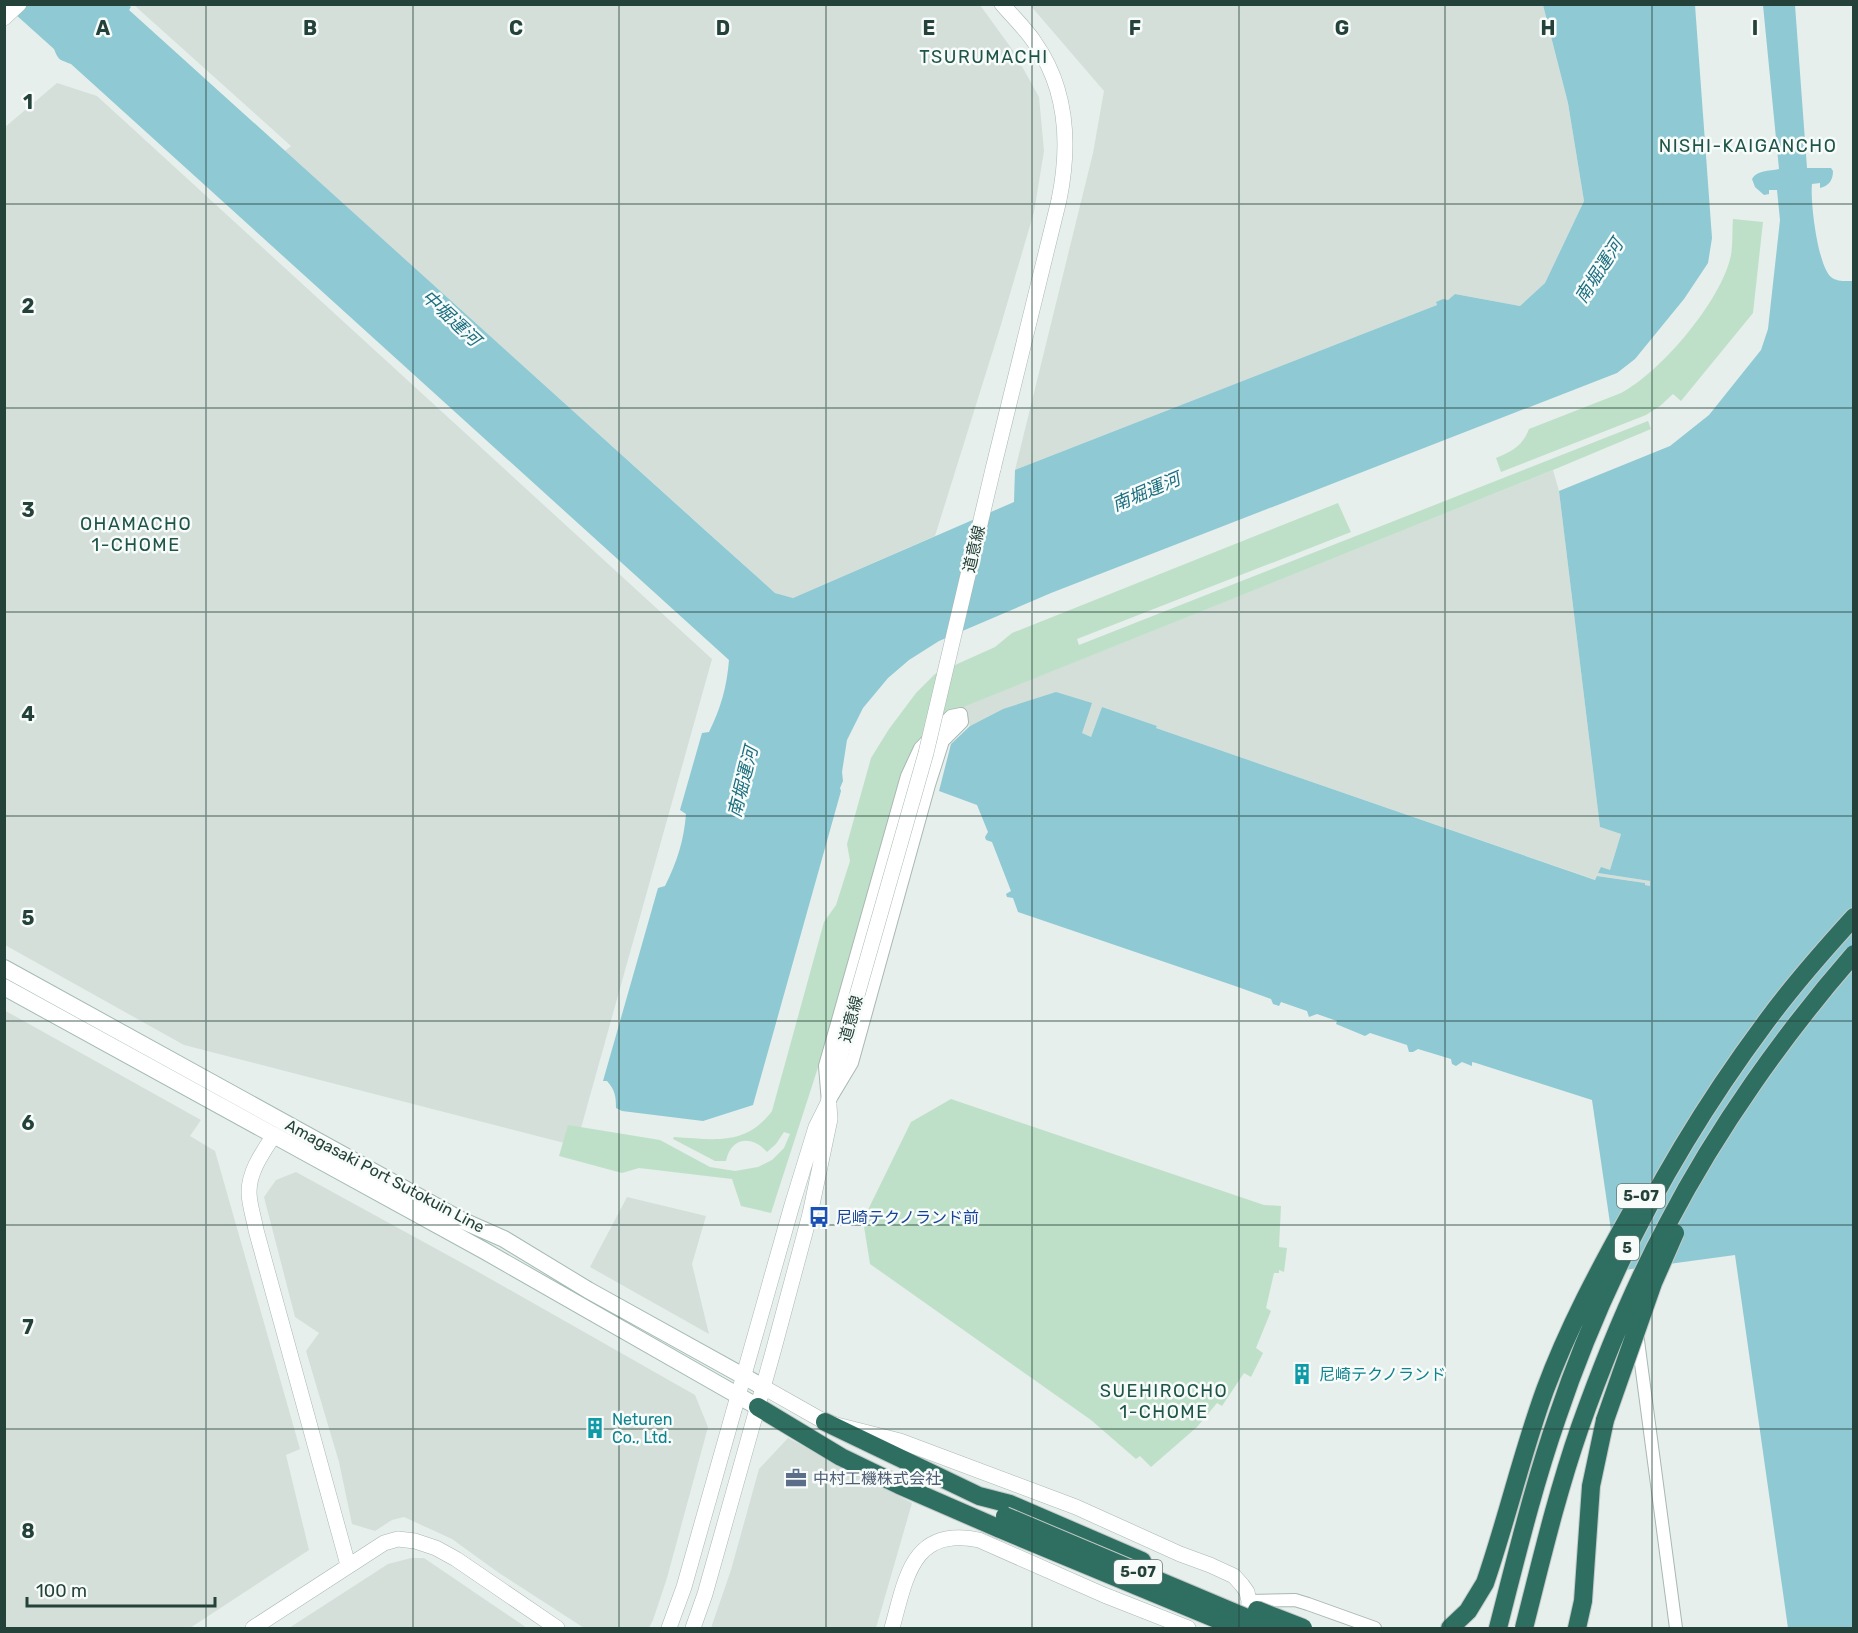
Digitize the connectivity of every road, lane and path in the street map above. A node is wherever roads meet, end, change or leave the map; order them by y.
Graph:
1 (1002, 4) edge
2 (1854, 917) edge
3 (1854, 954) edge
4 (4, 968) edge
5 (4, 987) edge
6 (1766, 1021) junction
7 (828, 1103) junction
8 (1728, 1123) junction
9 (274, 1135) junction
10 (1631, 1284) dead end
11 (745, 1377) junction
12 (763, 1388) junction
13 (739, 1396) junction
14 (758, 1407) junction
15 (825, 1422) junction
16 (1005, 1516) junction
17 (348, 1565) junction
18 (1128, 1582) junction
19 (1249, 1601) junction
20 (253, 1629) edge
21 (557, 1629) edge
22 (669, 1629) edge
23 (693, 1629) edge
24 (892, 1629) edge
25 (1188, 1629) edge
26 (1215, 1629) edge
27 (1224, 1629) edge
28 (1238, 1629) edge
29 (1271, 1629) edge
30 (1303, 1629) edge
31 (1375, 1629) edge
32 (1450, 1629) edge
33 (1498, 1629) edge
34 (1524, 1629) edge
35 (1577, 1629) edge
36 (1676, 1629) edge

1 - 7 street, 道意線, bridge
2 - 6 highway, 5
3 - 8 highway, 5, bridge
4 - 11 main road, Amagasaki Port Sutokuin Line
5 - 9 main road, Amagasaki Port Sutokuin Line
6 - 32 highway, 5-07
6 - 33 highway, 5
7 - 7 street
7 - 11 street, 道意線
7 - 12 street, 道意線
8 - 34 highway, 5, bridge
8 - 35 highway, 5-07, bridge
9 - 13 main road, Amagasaki Port Sutokuin Line
9 - 17 street
10 - 36 street
11 - 12 main road, Amagasaki Port Sutokuin Line
11 - 13 street, 道意線
12 - 14 street, 道意線
12 - 15 street
13 - 14 main road, Amagasaki Port Sutokuin Line
13 - 22 street, 道意線
14 - 16 highway, 5-07
14 - 23 street, 道意線
15 - 16 highway, 5-07
15 - 19 street
16 - 18 highway, 5-07, bridge
16 - 29 highway, 5-07, bridge
16 - 30 highway, 5-07, bridge
17 - 20 street
17 - 21 street
18 - 26 highway, 5-07, bridge
18 - 28 highway, 5-07, bridge
19 - 27 street
19 - 31 street
24 - 25 street

